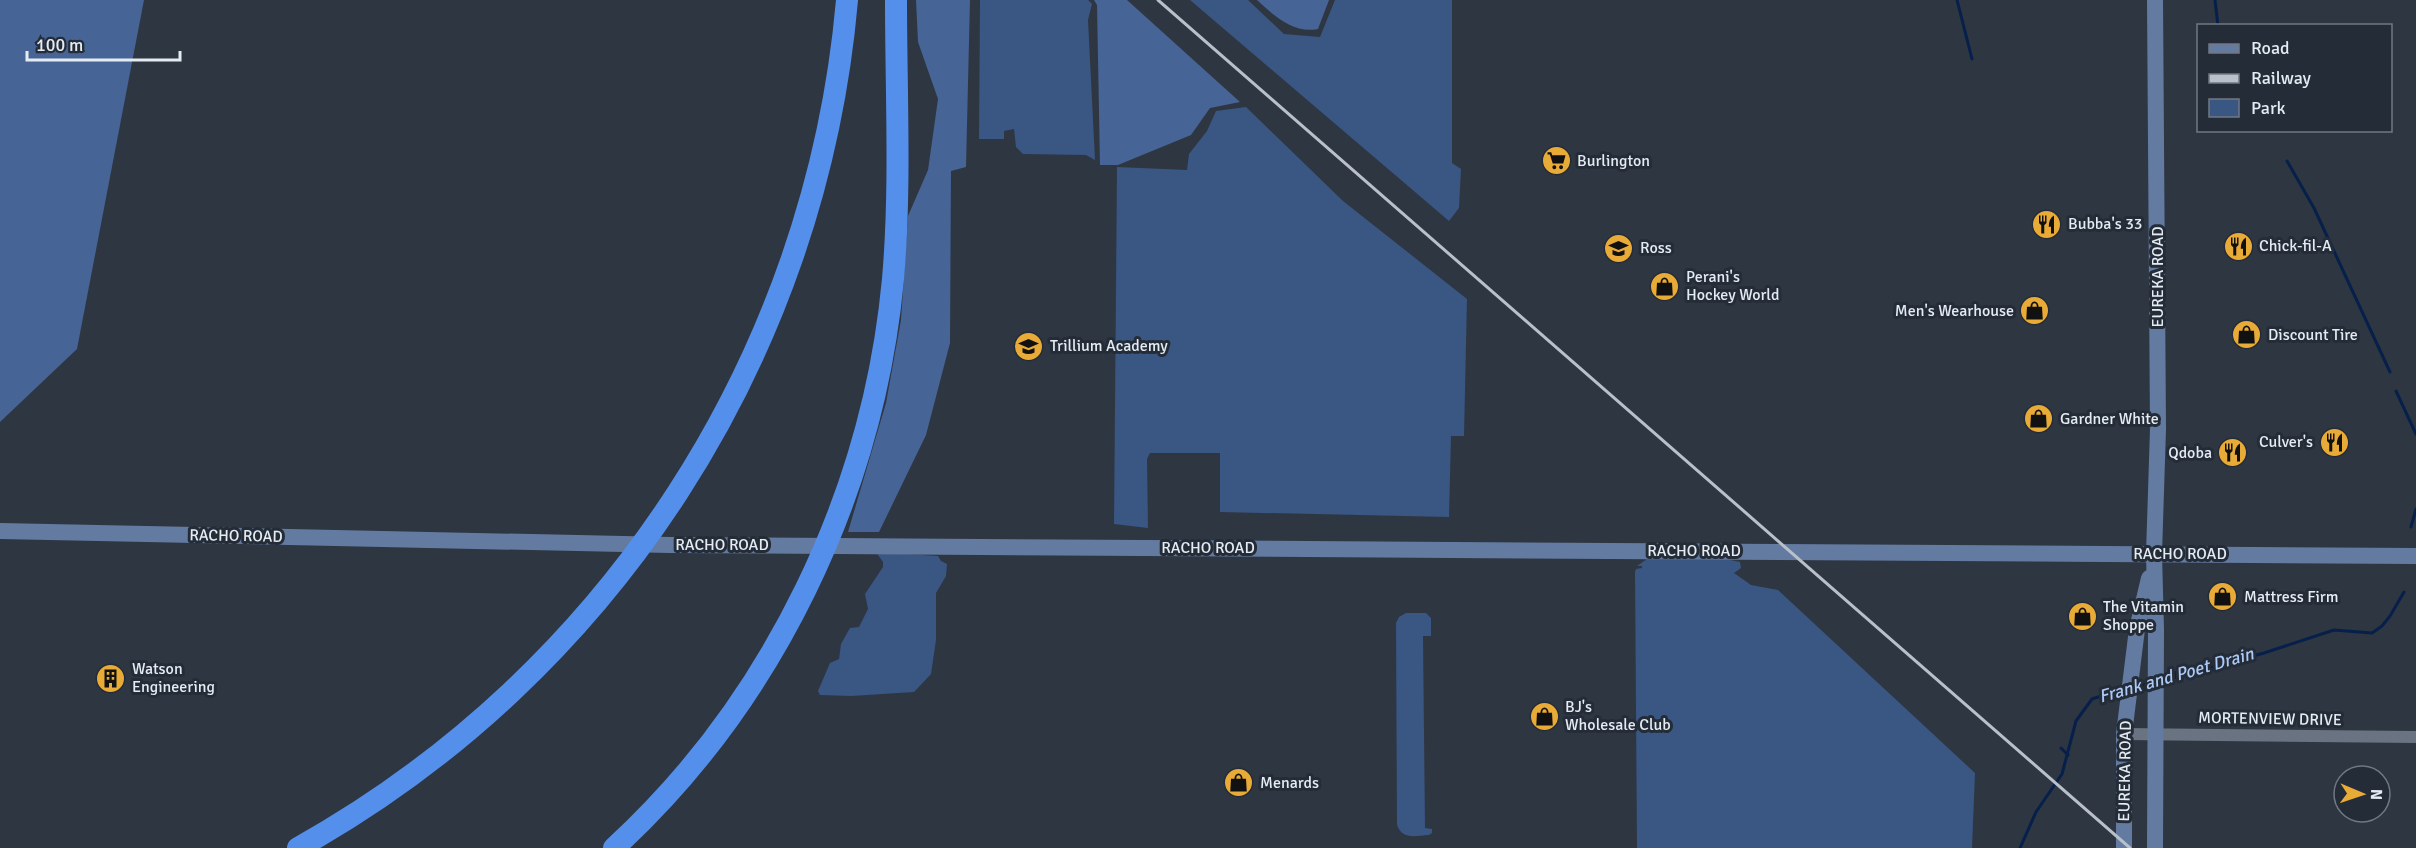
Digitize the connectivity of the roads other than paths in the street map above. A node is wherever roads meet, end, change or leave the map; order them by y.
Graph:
1 (847, 0) edge
2 (896, 0) edge
3 (2155, 0) edge
4 (0, 531) edge
5 (2154, 554) junction
6 (2416, 556) edge
7 (2124, 734) junction
8 (2154, 734) junction
9 (2416, 737) edge
10 (298, 848) edge
11 (614, 848) edge
12 (2124, 848) edge
13 (2155, 848) edge

1 - 10 highway
2 - 11 highway
3 - 5 street, EUREKA ROAD
4 - 5 street, RACHO ROAD
5 - 6 street, RACHO ROAD
5 - 7 street, EUREKA ROAD
5 - 8 street, EUREKA ROAD
7 - 8 street, MORTENVIEW DRIVE
7 - 12 street, EUREKA ROAD
8 - 9 street, MORTENVIEW DRIVE
8 - 13 street, EUREKA ROAD

